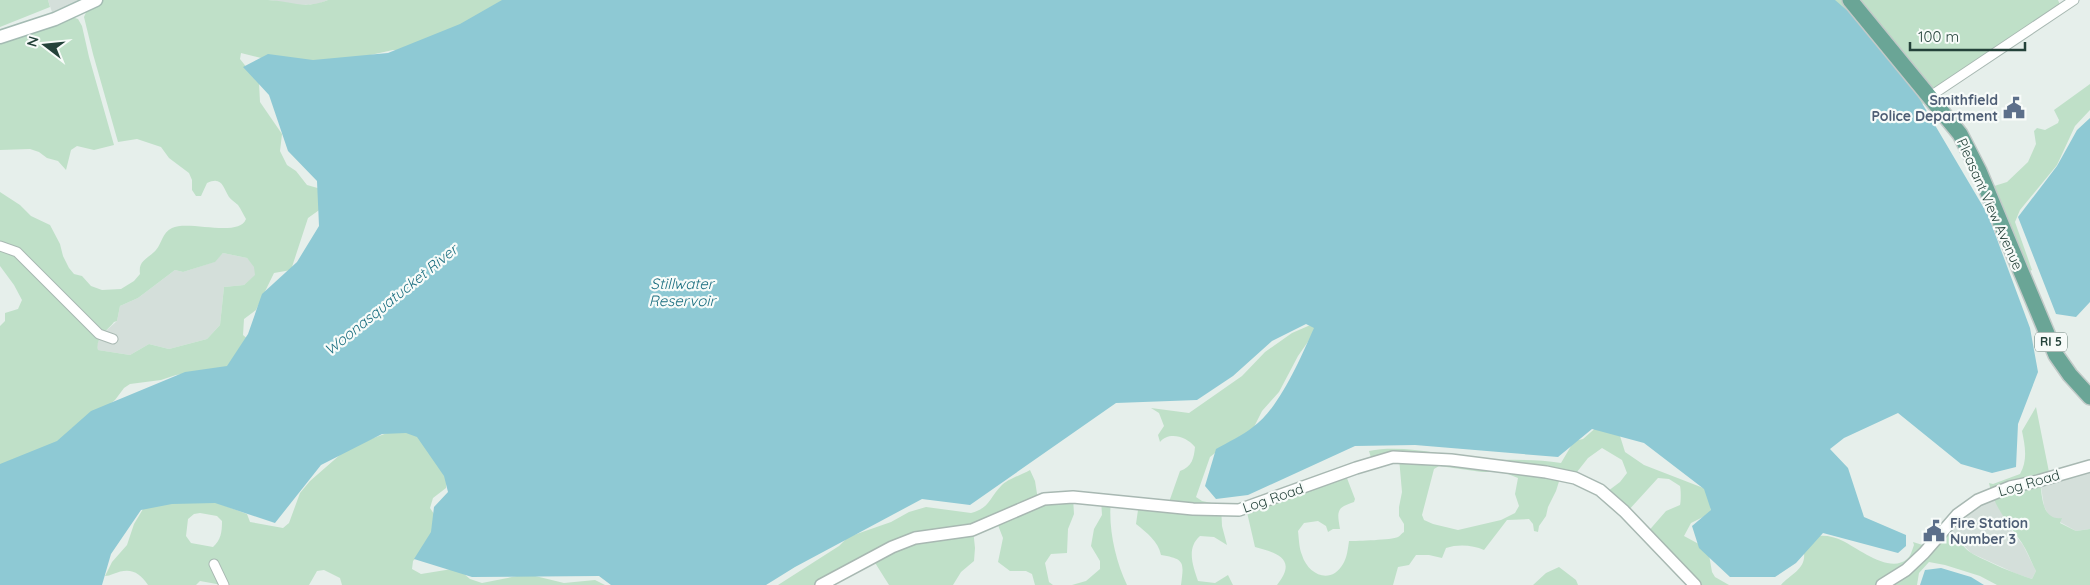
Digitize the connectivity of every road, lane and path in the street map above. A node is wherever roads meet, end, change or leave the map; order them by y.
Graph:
1 (96, 0) edge
2 (1850, 0) edge
3 (2074, 0) edge
4 (0, 37) edge
5 (1929, 97) junction
6 (0, 246) edge
7 (113, 339) dead end
8 (2087, 390) edge
9 (2090, 466) edge
10 (214, 564) dead end
11 (224, 585) edge
12 (821, 585) edge
13 (1695, 585) edge
14 (1882, 585) edge

1 - 4 main road
2 - 5 main road, Pleasant View Avenue / RI 5
3 - 5 street
5 - 8 main road, Pleasant View Avenue / RI 5
6 - 7 street
9 - 14 street, Log Road
10 - 11 street
12 - 13 street, Log Road

